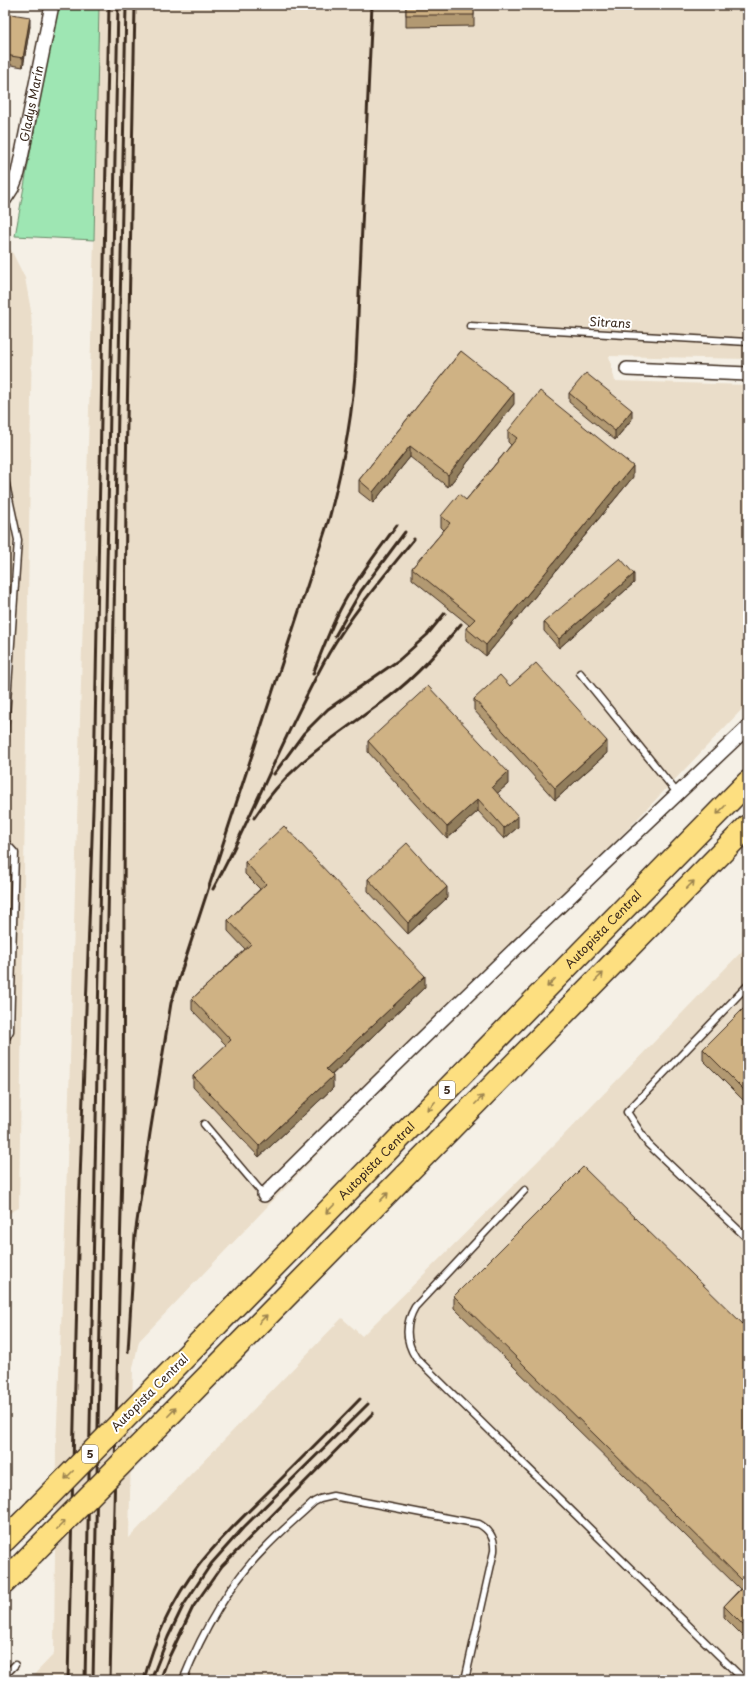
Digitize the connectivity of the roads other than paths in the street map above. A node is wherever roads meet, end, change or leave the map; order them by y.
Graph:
1 (52, 5) edge
2 (5, 199) edge
3 (470, 326) dead end
4 (748, 342) edge
5 (627, 369) dead end
6 (748, 374) edge
7 (5, 480) edge
8 (580, 673) dead end
9 (748, 727) edge
10 (5, 731) edge
11 (5, 742) edge
12 (748, 782) edge
13 (678, 794) junction
14 (748, 826) edge
15 (5, 842) edge
16 (748, 985) edge
17 (5, 1040) edge
18 (204, 1124) dead end
19 (525, 1190) dead end
20 (264, 1195) joint
21 (748, 1239) edge
22 (5, 1540) edge
23 (5, 1582) edge
24 (15, 1665) dead end
25 (5, 1675) edge
26 (183, 1680) edge
27 (465, 1680) edge
28 (744, 1680) edge

1 - 2 street, Gladys Marín
3 - 4 lane, Sitrans
5 - 6 street
7 - 10 lane
8 - 13 lane
9 - 13 street
10 - 11 lane
12 -> 22 highway, Autopista Central / 5, bridge
13 - 20 street
23 -> 14 highway, 5, bridge
15 - 17 lane
16 - 21 lane
18 - 20 lane
19 - 28 lane
24 - 25 lane
26 - 27 lane

